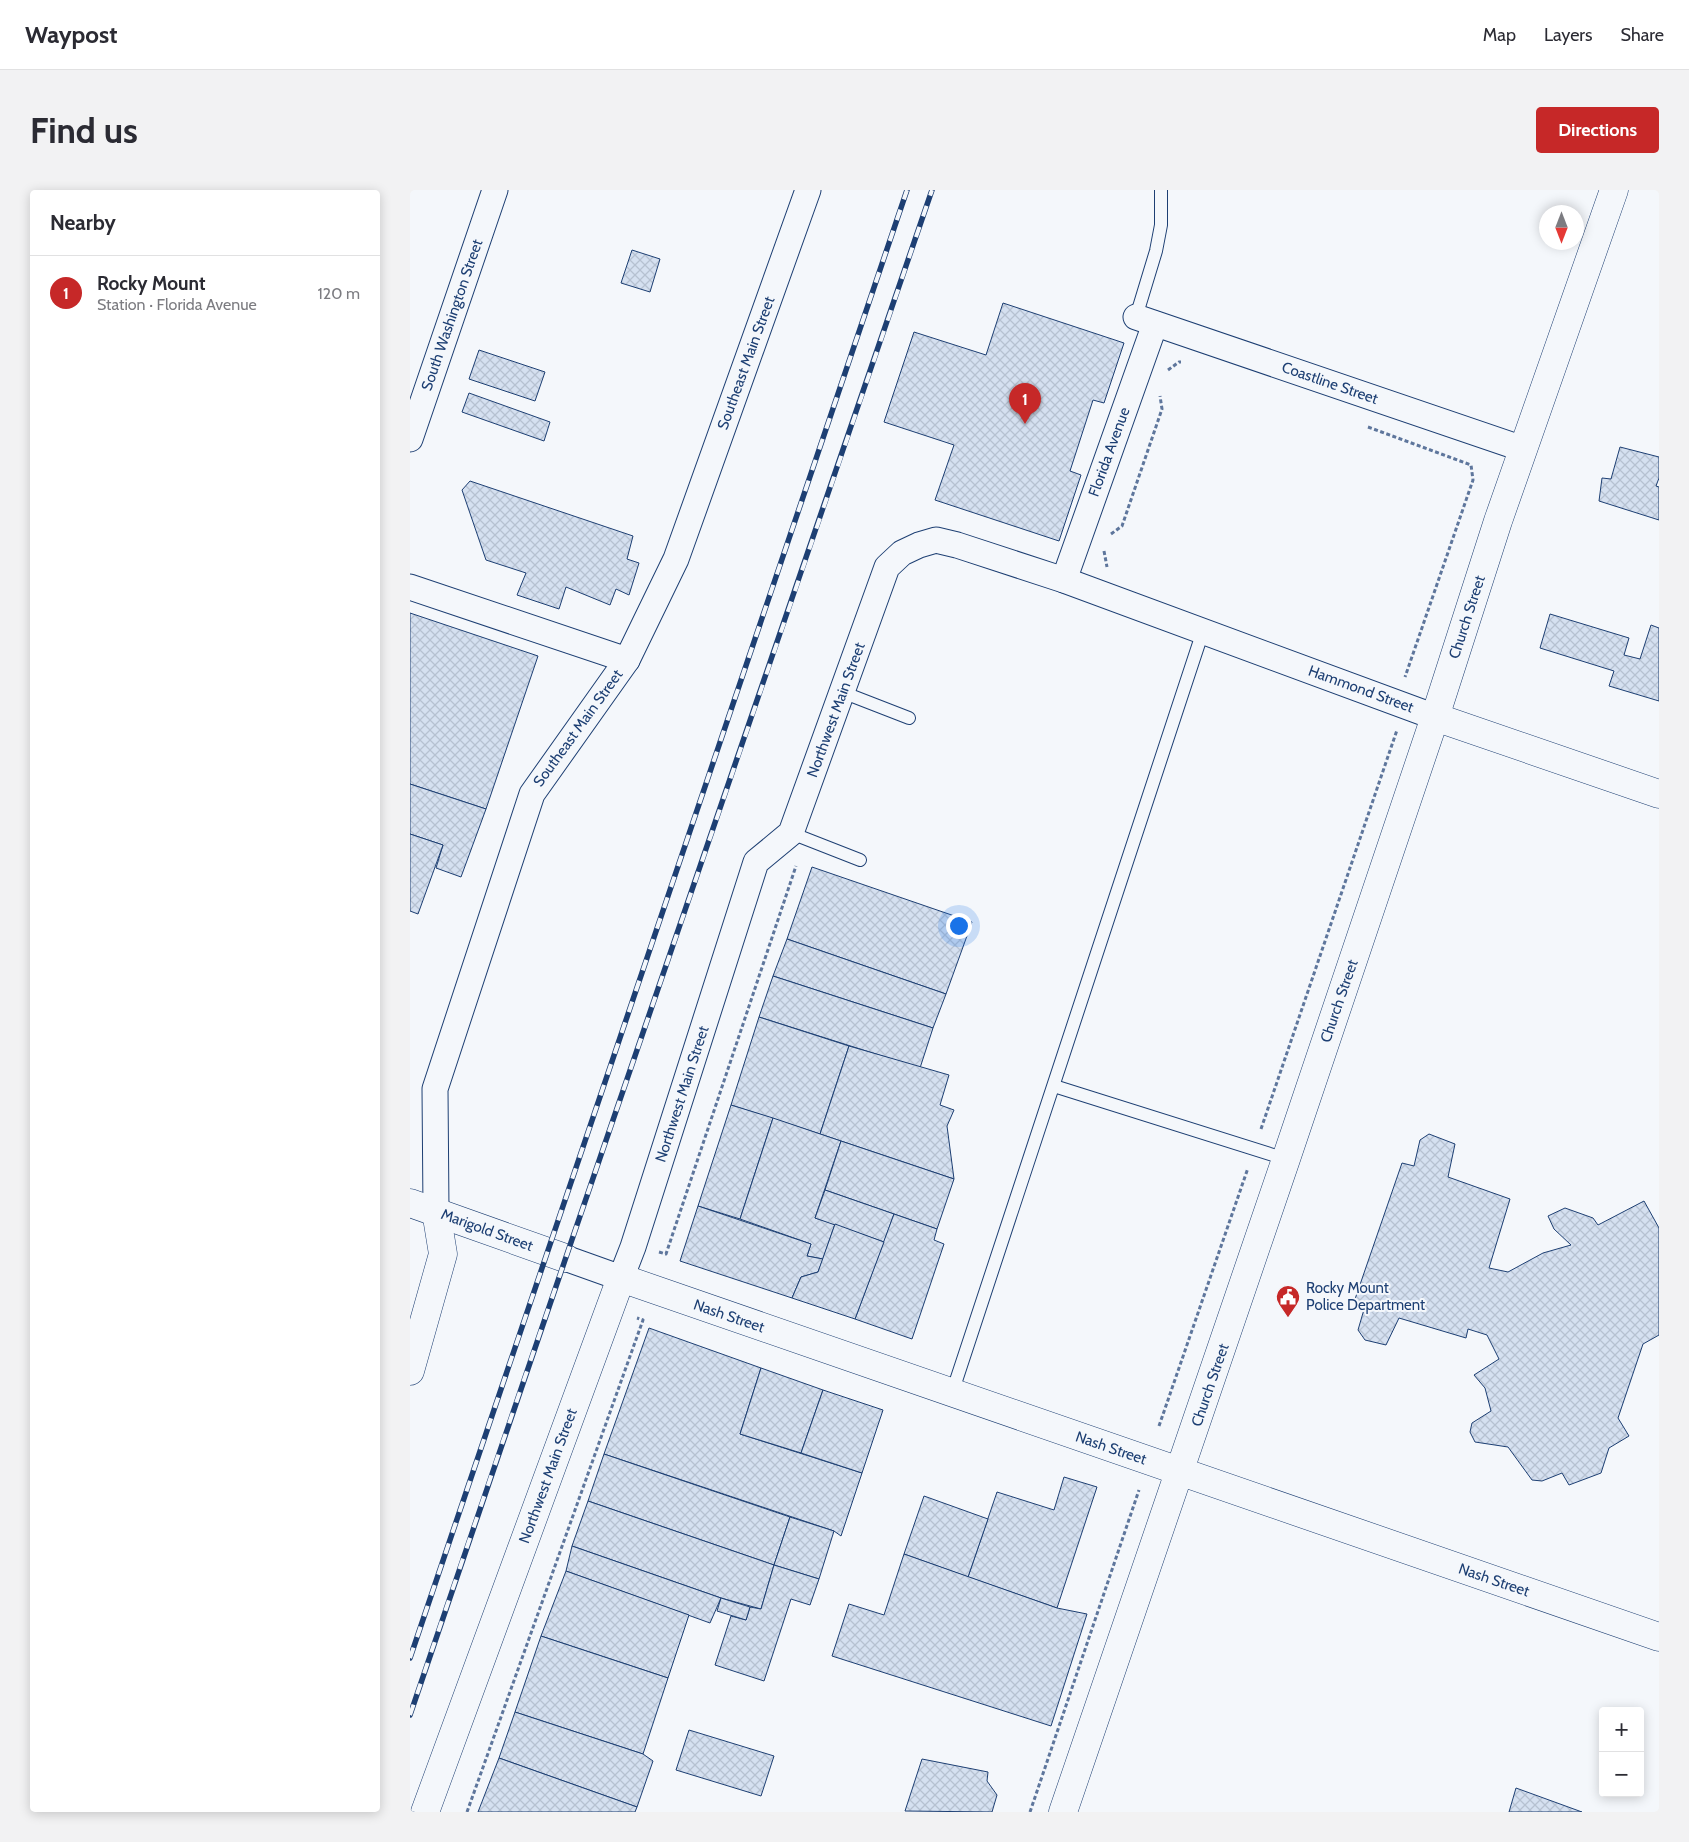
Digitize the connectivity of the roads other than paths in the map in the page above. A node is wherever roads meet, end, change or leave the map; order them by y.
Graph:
1 (494, 190) edge
2 (808, 190) edge
3 (1161, 190) edge
4 (1614, 190) edge
5 (1145, 320) junction
6 (410, 439) edge
7 (1523, 449) junction
8 (1064, 580) junction
9 (410, 587) edge
10 (1203, 631) junction
11 (627, 660) junction
12 (842, 692) junction
13 (1435, 717) junction
14 (909, 718) dead end
15 (1659, 794) edge
16 (791, 833) junction
17 (860, 860) dead end
18 (1054, 1086) junction
19 (1286, 1159) junction
20 (410, 1203) edge
21 (436, 1211) junction
22 (564, 1258) joint
23 (621, 1278) junction
24 (410, 1371) edge
25 (952, 1393) junction
26 (1180, 1472) junction
27 (1659, 1636) edge
28 (425, 1812) edge
29 (1063, 1812) edge

1 - 6 street, South Washington Street
2 - 11 street, Southeast Main Street
3 - 5 lane
4 - 7 street, Church Street
5 - 7 street, Coastline Street
5 - 8 street, Florida Avenue
7 - 13 street, Church Street
8 - 10 street, Hammond Street
8 - 12 street, Northwest Main Street
9 - 11 street
10 - 13 street, Hammond Street
10 - 18 lane
11 - 21 street, Southeast Main Street
12 - 14 lane
12 - 16 street, Northwest Main Street
13 - 15 street, Hammond Street
13 - 19 street, Church Street
16 - 17 lane
16 - 23 street, Northwest Main Street
18 - 19 lane
18 - 25 lane
19 - 26 street, Church Street
20 - 21 street, Marigold Street
21 - 22 street, Marigold Street
21 - 24 street, Southeast Main Street
22 - 23 street, Nash Street
23 - 25 street, Nash Street
23 - 28 street, Northwest Main Street
25 - 26 street, Nash Street
26 - 27 street, Nash Street
26 - 29 street, Church Street

